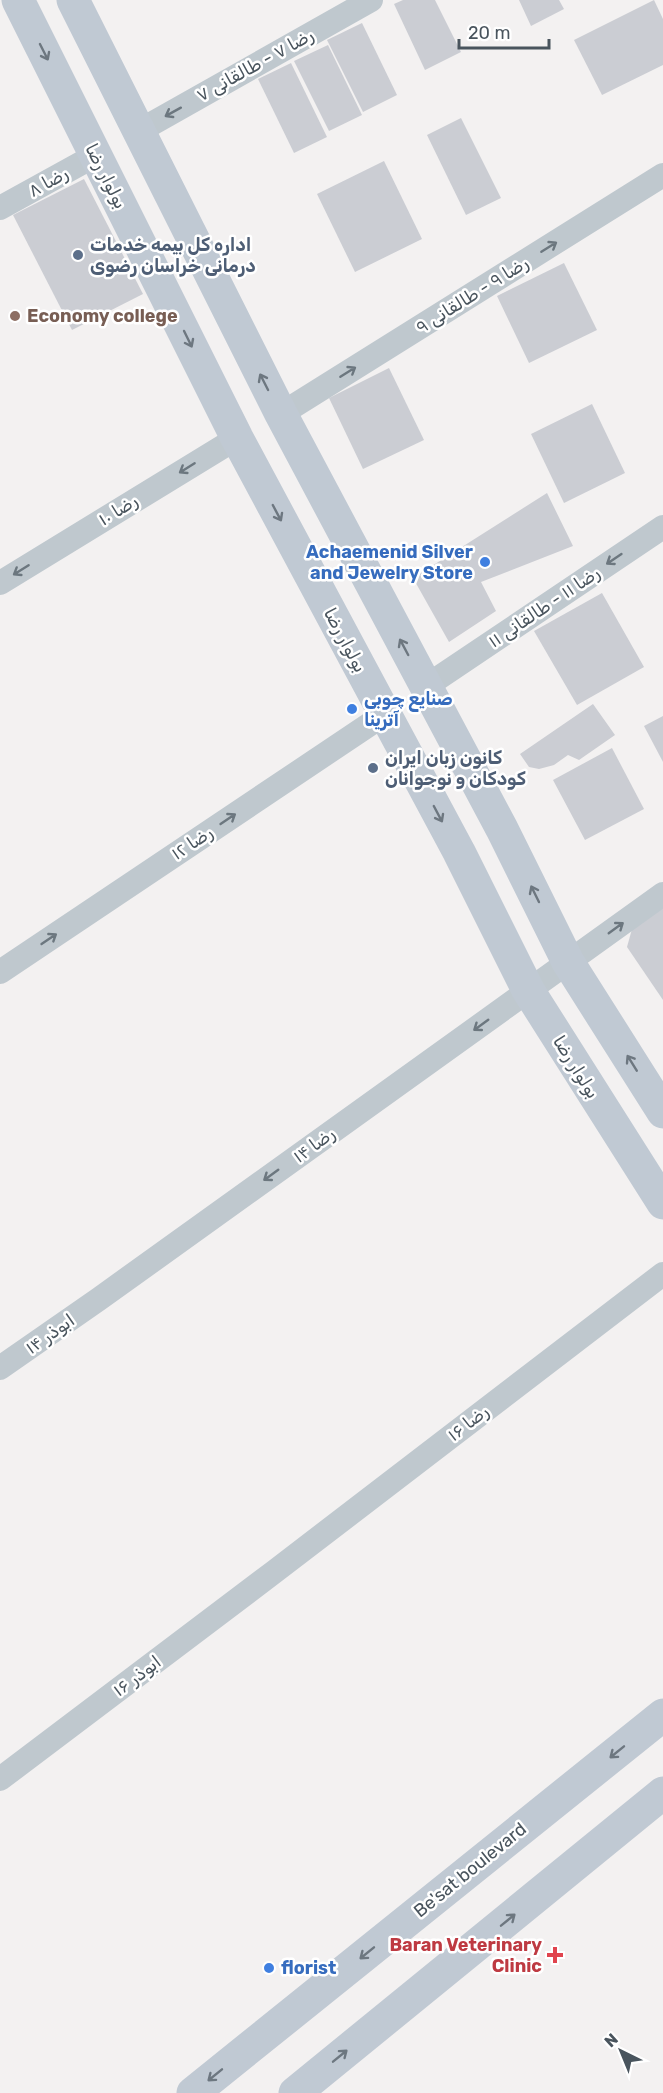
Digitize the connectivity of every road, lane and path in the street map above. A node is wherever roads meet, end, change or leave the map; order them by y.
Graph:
1 (18, 0) edge
2 (73, 0) edge
3 (370, 0) edge
4 (139, 131) junction
5 (96, 155) junction
6 (663, 175) edge
7 (0, 208) edge
8 (280, 414) junction
9 (237, 438) junction
10 (663, 527) edge
11 (0, 583) edge
12 (425, 687) junction
13 (385, 714) junction
14 (663, 894) edge
15 (568, 962) junction
16 (0, 972) edge
17 (528, 990) junction
18 (663, 1112) edge
19 (663, 1203) edge
20 (663, 1274) edge
21 (99, 1299) joint
22 (0, 1368) edge
23 (274, 1572) joint
24 (663, 1715) edge
25 (0, 1779) edge
26 (663, 1793) edge
27 (193, 2093) edge
28 (295, 2093) edge

1 -> 5 street, بولوار رضا
2 - 4 street
3 -> 4 street, رضا ۷ - طالقانی ۷
8 -> 4 street
5 - 7 street, رضا ۸
5 -> 9 street, بولوار رضا
8 -> 6 street, رضا ۹ - طالقانی ۹
8 - 9 street
12 -> 8 street
9 -> 11 street, رضا ۱۰
9 -> 13 street, بولوار رضا
10 -> 12 street, رضا ۱۱ - طالقانی ۱۱
15 -> 12 street
16 -> 13 street, رضا ۱۲
13 -> 17 street, بولوار رضا
15 -> 14 street, رضا ۱۴
15 - 17 street, رضا ۱۴
18 -> 15 street
17 - 19 street, بولوار رضا
17 -> 21 street, رضا ۱۴
20 - 23 street, رضا ۱۶
21 - 22 street, ابوذر ۱۴
23 - 25 street, ابوذر ۱۶
24 -> 27 street, Be'sat boulevard
28 -> 26 street

